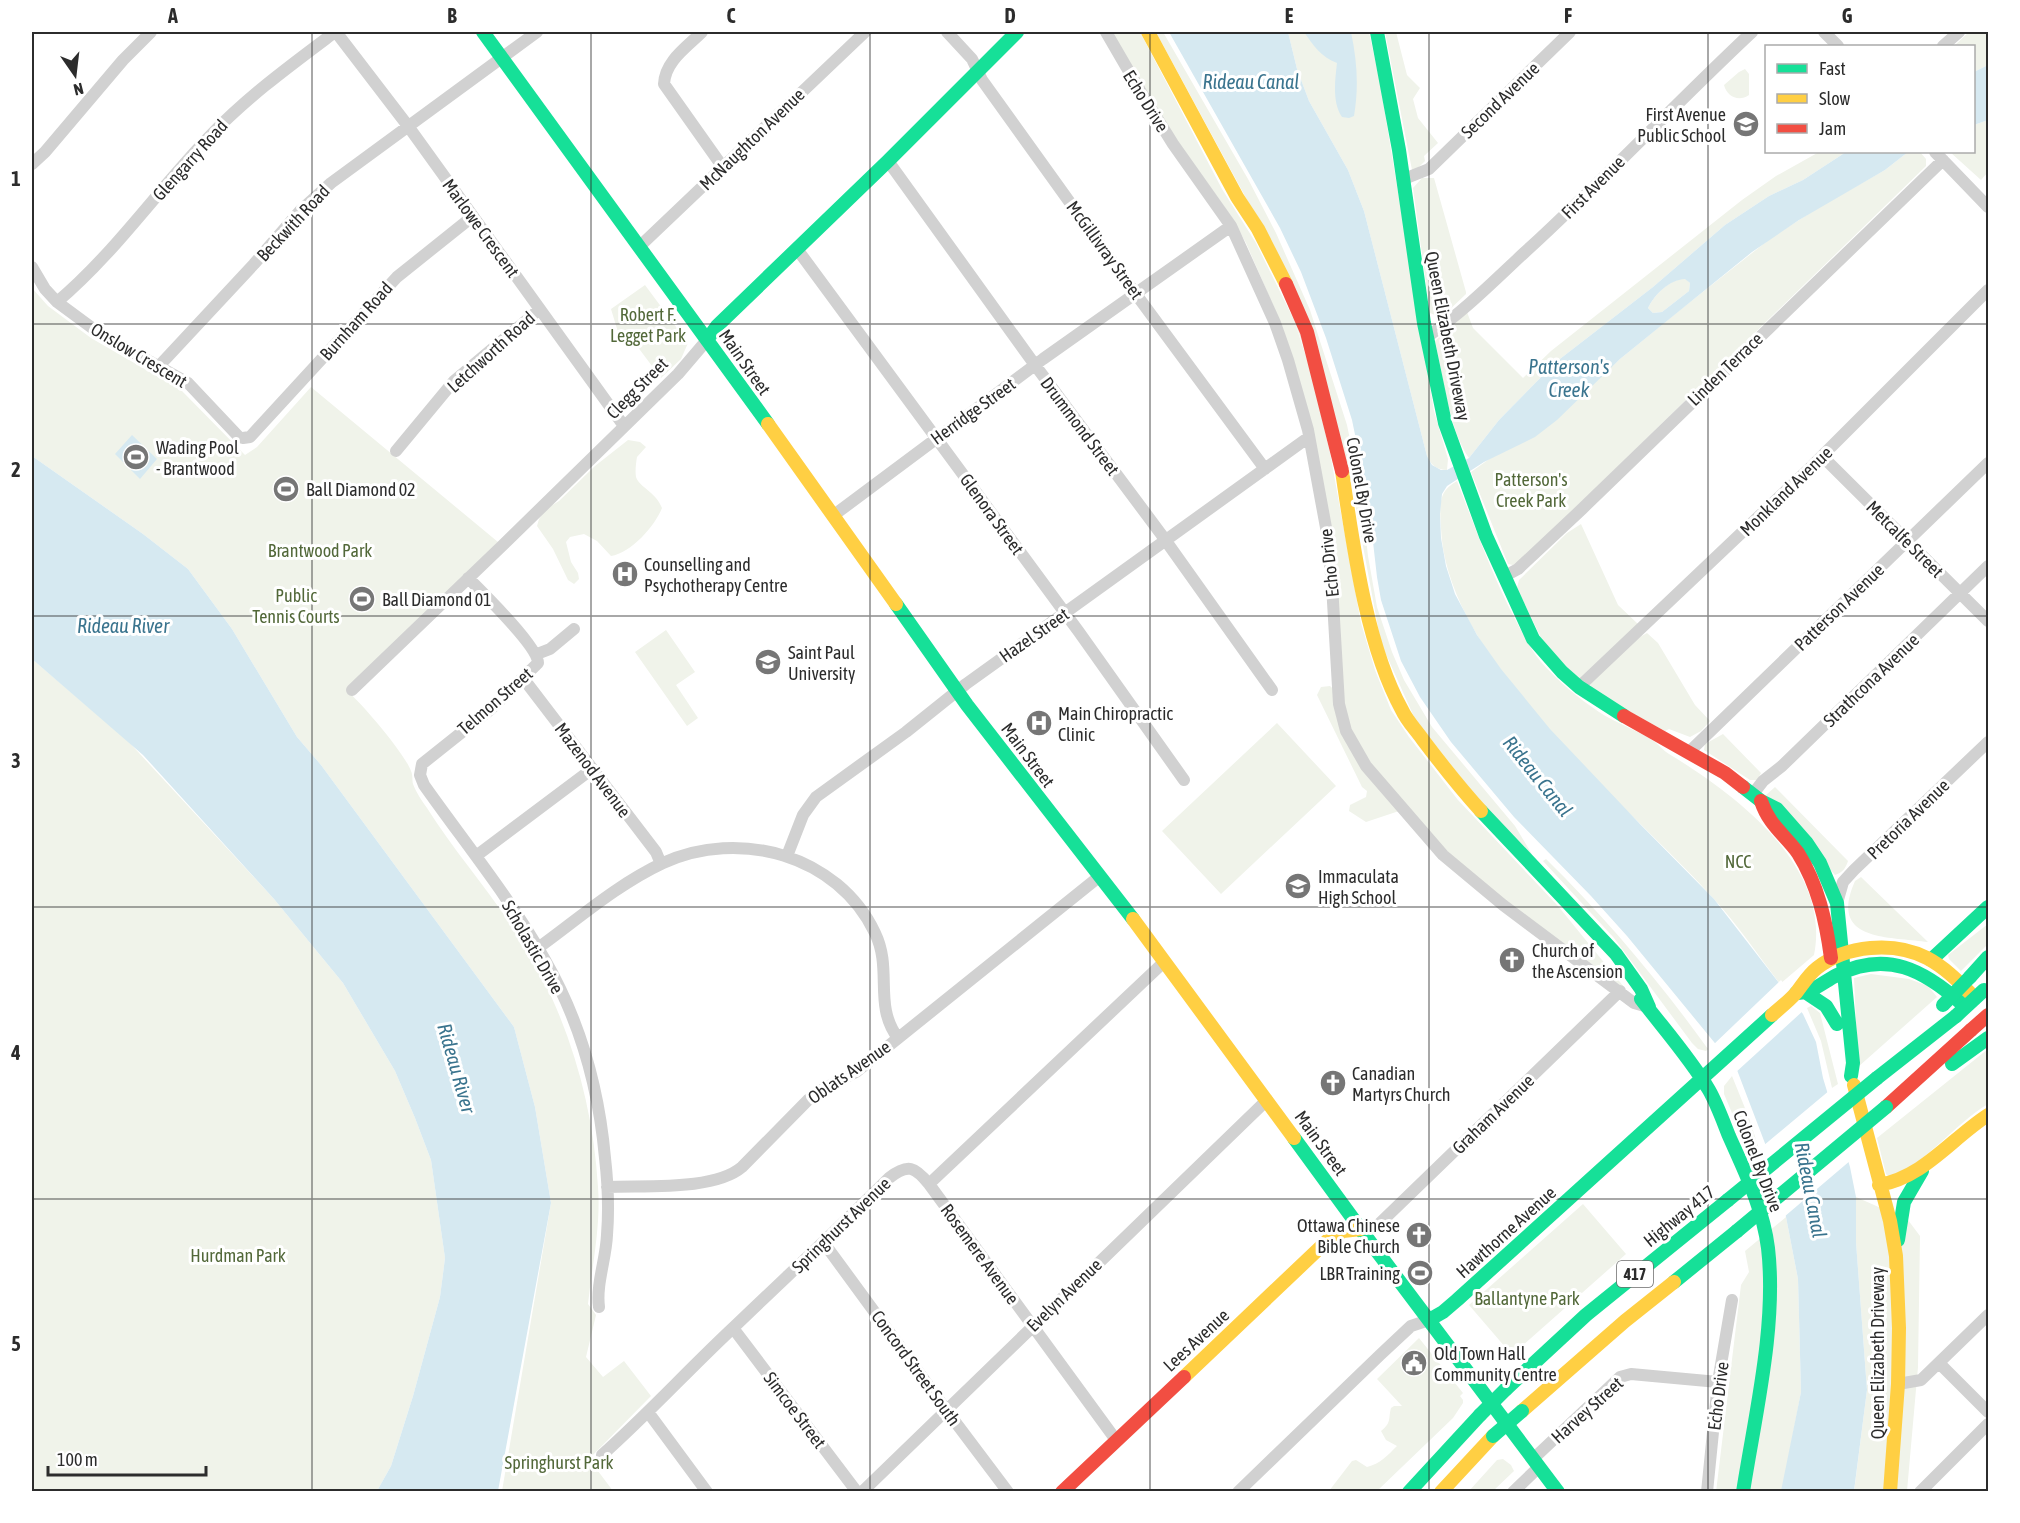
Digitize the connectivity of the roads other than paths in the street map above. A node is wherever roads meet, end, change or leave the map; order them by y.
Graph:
1 (151, 32) edge
2 (335, 32) edge
3 (483, 32) edge
4 (537, 32) edge
5 (702, 32) edge
6 (865, 32) edge
7 (947, 32) edge
8 (1017, 32) edge
9 (1106, 32) edge
10 (1148, 32) edge
11 (1377, 32) edge
12 (1570, 32) edge
13 (1752, 32) edge
14 (1824, 32) edge
15 (1959, 32) edge
16 (1837, 45) edge
17 (1944, 45) edge
18 (501, 57) junction
19 (977, 71) junction
20 (408, 126) junction
21 (1939, 156) edge
22 (888, 161) junction
23 (32, 164) edge
24 (722, 166) junction
25 (1404, 179) junction
26 (1986, 198) edge
27 (472, 217) junction
28 (1231, 226) junction
29 (639, 246) junction
30 (797, 249) junction
31 (32, 267) edge
32 (1989, 290) edge
33 (1136, 293) junction
34 (57, 302) junction
35 (540, 309) junction
36 (1427, 336) junction
37 (707, 340) junction
38 (1035, 365) junction
39 (159, 366) junction
40 (624, 426) junction
41 (250, 437) joint
42 (1309, 437) junction
43 (936, 438) junction
44 (396, 451) dead end
45 (1822, 456) junction
46 (1989, 463) edge
47 (1265, 469) junction
48 (834, 515) junction
49 (1166, 541) junction
50 (1908, 542) junction
51 (1989, 566) edge
52 (1505, 576) junction
53 (468, 579) junction
54 (1960, 593) junction
55 (1065, 613) junction
56 (1989, 621) edge
57 (574, 629) dead end
58 (537, 654) junction
59 (524, 678) junction
60 (1579, 687) junction
61 (352, 690) dead end
62 (1272, 690) dead end
63 (957, 691) junction
64 (1989, 742) edge
65 (1690, 751) junction
66 (422, 764) joint
67 (592, 769) junction
68 (1184, 780) dead end
69 (1757, 798) junction
70 (476, 856) junction
71 (787, 856) junction
72 (661, 864) junction
73 (1100, 876) junction
74 (1837, 903) junction
75 (1989, 907) edge
76 (1840, 918) junction
77 (538, 948) junction
78 (1883, 949) junction
79 (1837, 955) junction
80 (1989, 957) edge
81 (1931, 960) junction
82 (1164, 962) junction
83 (1839, 974) junction
84 (1986, 988) edge
85 (1620, 991) junction
86 (1802, 994) junction
87 (1649, 1007) junction
88 (1989, 1013) edge
89 (1837, 1024) junction
90 (1986, 1036) edge
91 (898, 1038) junction
92 (1851, 1076) junction
93 (1876, 1078) junction
94 (1702, 1079) junction
95 (1902, 1094) junction
96 (1267, 1100) junction
97 (1989, 1115) edge
98 (1924, 1167) junction
99 (929, 1184) junction
100 (1879, 1185) junction
101 (607, 1187) junction
102 (1361, 1229) junction
103 (824, 1243) junction
104 (1896, 1256) junction
105 (1732, 1300) dead end
106 (599, 1307) dead end
107 (1989, 1314) edge
108 (1429, 1320) junction
109 (1032, 1326) junction
110 (733, 1328) junction
111 (1939, 1363) junction
112 (1718, 1382) junction
113 (1898, 1384) junction
114 (947, 1411) junction
115 (648, 1412) junction
116 (1989, 1412) edge
117 (1989, 1425) edge
118 (1116, 1440) junction
119 (602, 1455) dead end
120 (1536, 1463) junction
121 (707, 1491) edge
122 (859, 1491) edge
123 (1008, 1491) edge
124 (1062, 1491) edge
125 (1238, 1491) edge
126 (1407, 1491) edge
127 (1441, 1491) edge
128 (1513, 1491) edge
129 (1558, 1491) edge
130 (1707, 1491) edge
131 (1743, 1491) edge
132 (1890, 1491) edge
133 (1920, 1491) edge

1 - 23 street
2 - 20 street, Marlowe Crescent
2 - 34 street, Glengarry Road
3 - 18 main road, Main Street
4 - 18 street, Beckwith Road
5 - 24 street
6 - 24 street, McNaughton Avenue
7 - 19 street, McGillivray Street
8 - 19 main road, Clegg Street
9 - 28 street, Echo Drive
10 - 87 main road, Colonel By Drive
11 - 25 main road, Queen Elizabeth Driveway
12 - 25 street, Second Avenue
13 - 36 street, First Avenue
14 - 16 street
15 - 17 street
18 - 20 street, Beckwith Road
18 - 29 main road, Main Street
19 - 22 main road, Clegg Street
19 - 33 street, McGillivray Street
20 - 27 street, Marlowe Crescent
20 - 39 street, Beckwith Road
21 - 26 street
21 - 52 street, Linden Terrace
22 - 30 main road, Clegg Street
22 - 38 street, Drummond Street
24 - 29 street, McNaughton Avenue
25 - 36 main road, Queen Elizabeth Driveway
27 - 35 street, Marlowe Crescent
27 - 41 street, Burnham Road
28 - 33 street, Herridge Street
28 - 42 street, Echo Drive
29 - 37 main road, Main Street
30 - 37 main road, Clegg Street
30 - 43 street, Glenora Street
31 - 34 street, Onslow Crescent
32 - 45 street, Monkland Avenue
33 - 38 street, Herridge Street
33 - 47 street, McGillivray Street
34 - 39 street, Onslow Crescent
35 - 40 street, Marlowe Crescent
35 - 44 street, Letchworth Road
36 - 52 main road, Queen Elizabeth Driveway
37 - 40 street, Clegg Street
37 - 48 main road, Main Street
38 - 43 street, Herridge Street
38 - 49 street, Drummond Street
39 - 41 street, Onslow Crescent
40 - 53 street, Clegg Street
42 - 47 street, Hazel Street
42 - 85 street, Echo Drive
43 - 48 street, Herridge Street
43 - 55 street, Glenora Street
45 - 50 street, Metcalfe Street
45 - 60 street, Monkland Avenue
46 - 50 street, Patterson Avenue
47 - 49 street, Hazel Street
48 - 63 main road, Main Street
49 - 55 street, Hazel Street
49 - 62 street, Drummond Street
50 - 54 street, Metcalfe Street
50 - 65 street, Patterson Avenue
51 - 54 street, Strathcona Avenue
52 - 60 main road, Queen Elizabeth Driveway
53 - 58 street, Telmon Street
53 - 61 street, Clegg Street
54 - 56 street, Metcalfe Street
54 - 69 street, Strathcona Avenue
55 - 63 street, Hazel Street
55 - 68 street, Glenora Street
57 - 58 street
58 - 59 street, Telmon Street
59 - 66 street, Telmon Street
59 - 67 street, Mazenod Avenue
60 - 65 main road, Queen Elizabeth Driveway
63 - 71 street, Hazel Street
63 - 73 main road, Main Street
64 - 74 street, Pretoria Avenue
65 - 69 main road, Queen Elizabeth Driveway
66 - 70 street, Scholastic Drive
67 - 70 street
67 - 72 street, Mazenod Avenue
69 - 74 main road, Queen Elizabeth Driveway
69 - 79 main road, Queen Elizabeth Driveway
70 - 77 street, Scholastic Drive
71 - 72 street
71 - 91 street
72 - 77 street
73 - 82 main road, Main Street
73 - 91 street, Oblats Avenue
74 - 76 main road, Queen Elizabeth Driveway
75 - 81 main road
76 - 78 main road
76 - 79 main road, Queen Elizabeth Driveway
77 - 101 street, Scholastic Drive
78 - 79 main road
78 - 81 main road
79 - 83 main road, Queen Elizabeth Driveway
79 - 86 main road, Hawthorne Avenue
80 - 93 main road, bridge
81 - 88 main road
82 - 96 main road, Main Street
82 - 99 street
83 - 86 main road, Hawthorne Avenue
83 - 89 main road, Queen Elizabeth Driveway
83 - 90 main road
83 - 92 main road, Queen Elizabeth Driveway
84 - 93 main road, Highway 417 / 417, bridge
85 - 87 street, Echo Drive
85 - 102 street, Graham Avenue
86 - 89 main road
86 - 94 main road, Hawthorne Avenue
87 - 94 main road, Colonel By Drive
88 - 95 main road, 417, bridge
89 - 92 main road, Queen Elizabeth Driveway
90 - 95 main road
91 - 101 street, Oblats Avenue
92 - 100 main road, Queen Elizabeth Driveway
93 - 126 main road, Highway 417 / 417, bridge
94 - 108 main road, Hawthorne Avenue
94 - 131 main road, Colonel By Drive
95 - 127 main road, 417, bridge
96 - 102 main road, Main Street
96 - 109 street, Evelyn Avenue
97 - 98 main road
98 - 100 main road
98 - 104 main road
99 - 103 street, Springhurst Avenue
99 - 109 street, Rosemere Avenue
100 - 104 main road, Queen Elizabeth Driveway
101 - 106 street, Scholastic Drive
102 - 108 main road, Main Street
102 - 118 main road, Lees Avenue
103 - 110 street, Springhurst Avenue
103 - 114 street, Concord Street South
104 - 113 main road, Queen Elizabeth Driveway
105 - 112 street, Echo Drive
107 - 111 street
108 - 120 main road, Main Street
108 - 125 street, Hawthorne Avenue
109 - 114 street, Evelyn Avenue
109 - 118 street, Rosemere Avenue
110 - 115 street, Springhurst Avenue
110 - 122 street, Simcoe Street
111 - 113 street
111 - 116 street
112 - 120 street, Harvey Street
112 - 130 street, Echo Drive
113 - 132 main road, Queen Elizabeth Driveway
114 - 122 street, Evelyn Avenue
114 - 123 street, Concord Street South
115 - 119 street, Springhurst Avenue
115 - 121 street
117 - 133 street
118 - 124 main road, Lees Avenue
120 - 128 street, Harvey Street
120 - 129 main road, Main Street

